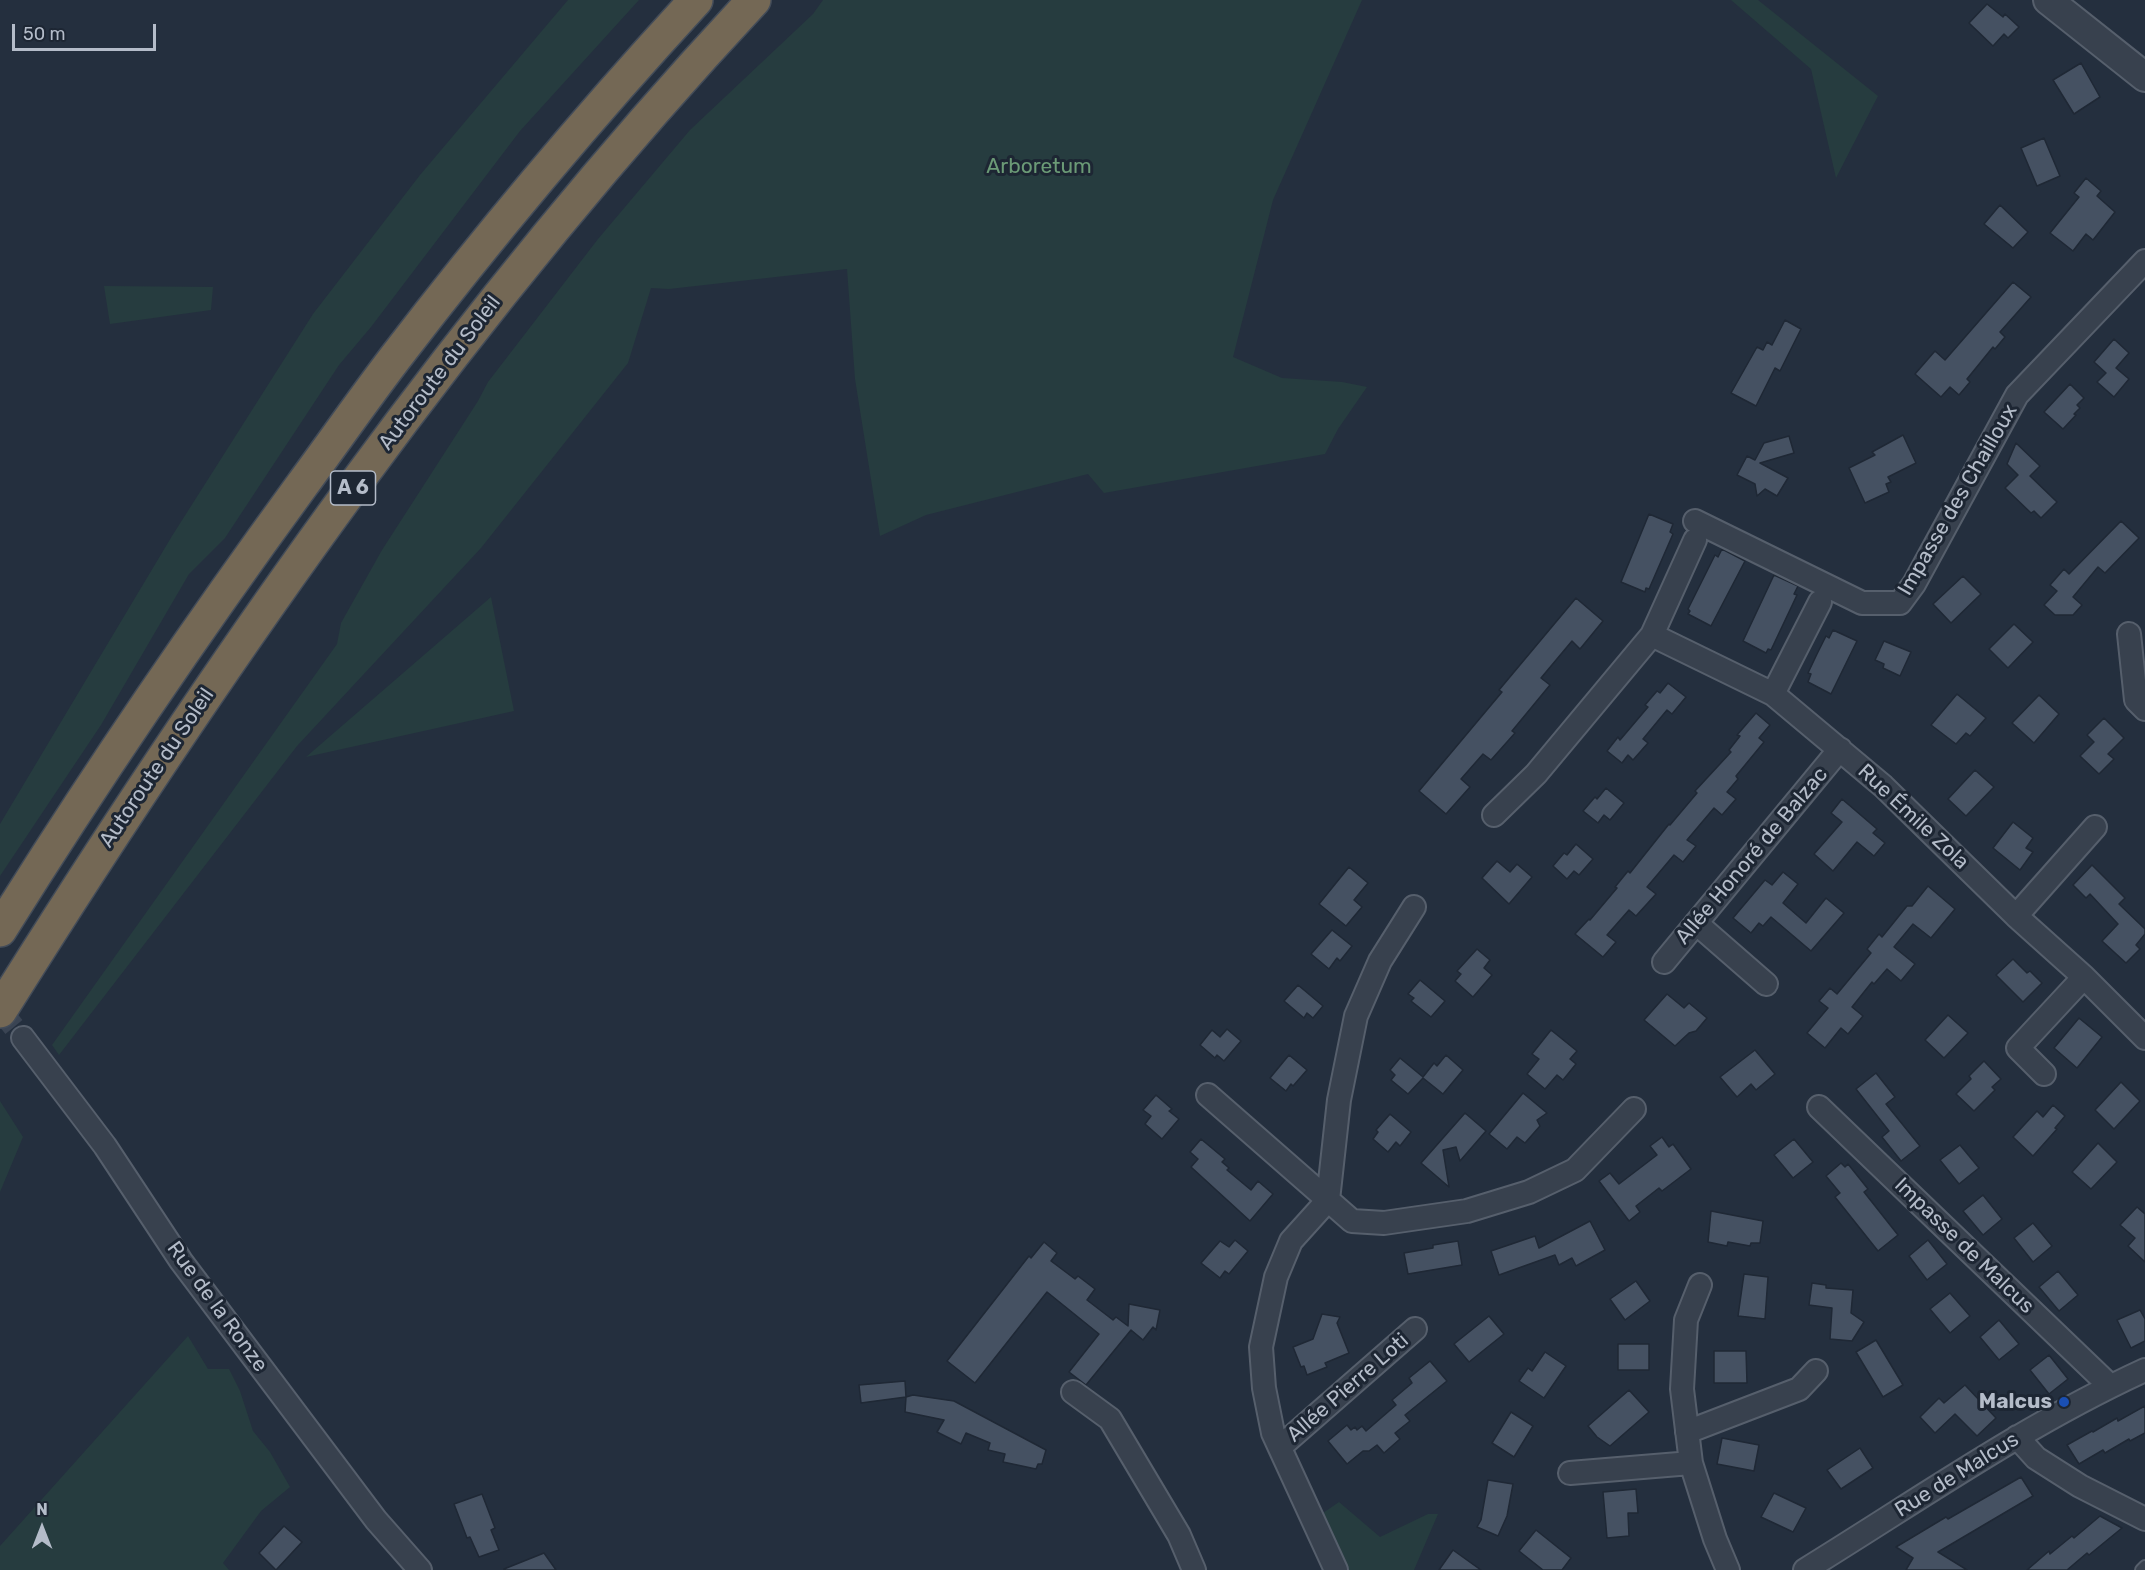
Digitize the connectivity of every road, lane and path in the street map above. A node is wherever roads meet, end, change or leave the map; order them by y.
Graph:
1 (696, 0) edge
2 (754, 0) edge
3 (2048, 0) edge
4 (2145, 77) edge
5 (2145, 261) edge
6 (1820, 602) dead end
7 (2129, 634) dead end
8 (1653, 635) junction
9 (1773, 694) junction
10 (2145, 709) edge
11 (1840, 749) junction
12 (1494, 815) dead end
13 (2095, 827) dead end
14 (1414, 908) dead end
15 (2016, 916) junction
16 (1696, 923) junction
17 (0, 930) edge
18 (1664, 962) dead end
19 (2084, 977) junction
20 (1766, 984) dead end
21 (0, 1011) edge
22 (23, 1038) tunnel mouth
23 (2145, 1038) edge
24 (2044, 1074) dead end
25 (1208, 1095) dead end
26 (1819, 1107) dead end
27 (1634, 1109) dead end
28 (1328, 1200) junction
29 (1700, 1285) dead end
30 (1415, 1329) dead end
31 (2145, 1370) edge
32 (1816, 1371) dead end
33 (2110, 1386) junction
34 (1073, 1392) dead end
35 (1688, 1432) junction
36 (2017, 1437) junction
37 (1280, 1447) junction
38 (1691, 1463) junction
39 (1570, 1473) dead end
40 (2145, 1519) edge
41 (2145, 1566) edge
42 (420, 1570) edge
43 (1194, 1570) edge
44 (1336, 1570) edge
45 (1728, 1570) edge
46 (1805, 1570) edge
47 (2141, 1570) edge

1 - 17 highway, Autoroute du Soleil / A 6
2 - 21 highway, Autoroute du Soleil / A 6
3 - 4 street
5 - 8 street, Impasse des Chailloux
6 - 9 street
7 - 10 street
8 - 9 street, Rue Émile Zola
8 - 12 street
9 - 11 street, Rue Émile Zola
11 - 15 street, Rue Émile Zola
11 - 16 street, Allée Honoré de Balzac
13 - 15 street
14 - 28 street
15 - 19 street, Rue Émile Zola
16 - 18 street, Allée Honoré de Balzac
16 - 20 street
19 - 23 street, Rue Émile Zola
19 - 24 street
22 - 42 street, Rue de la Ronze
25 - 28 street
26 - 33 street, Impasse de Malcus
27 - 28 street
28 - 37 street
29 - 35 street
30 - 37 street, Allée Pierre Loti
31 - 33 street, Rue de Malcus
32 - 35 street
33 - 36 street, Rue de Malcus
34 - 43 street
35 - 38 street
36 - 40 street
36 - 46 street, Rue de Malcus
37 - 44 street
38 - 39 street
38 - 45 street
41 - 47 lane

